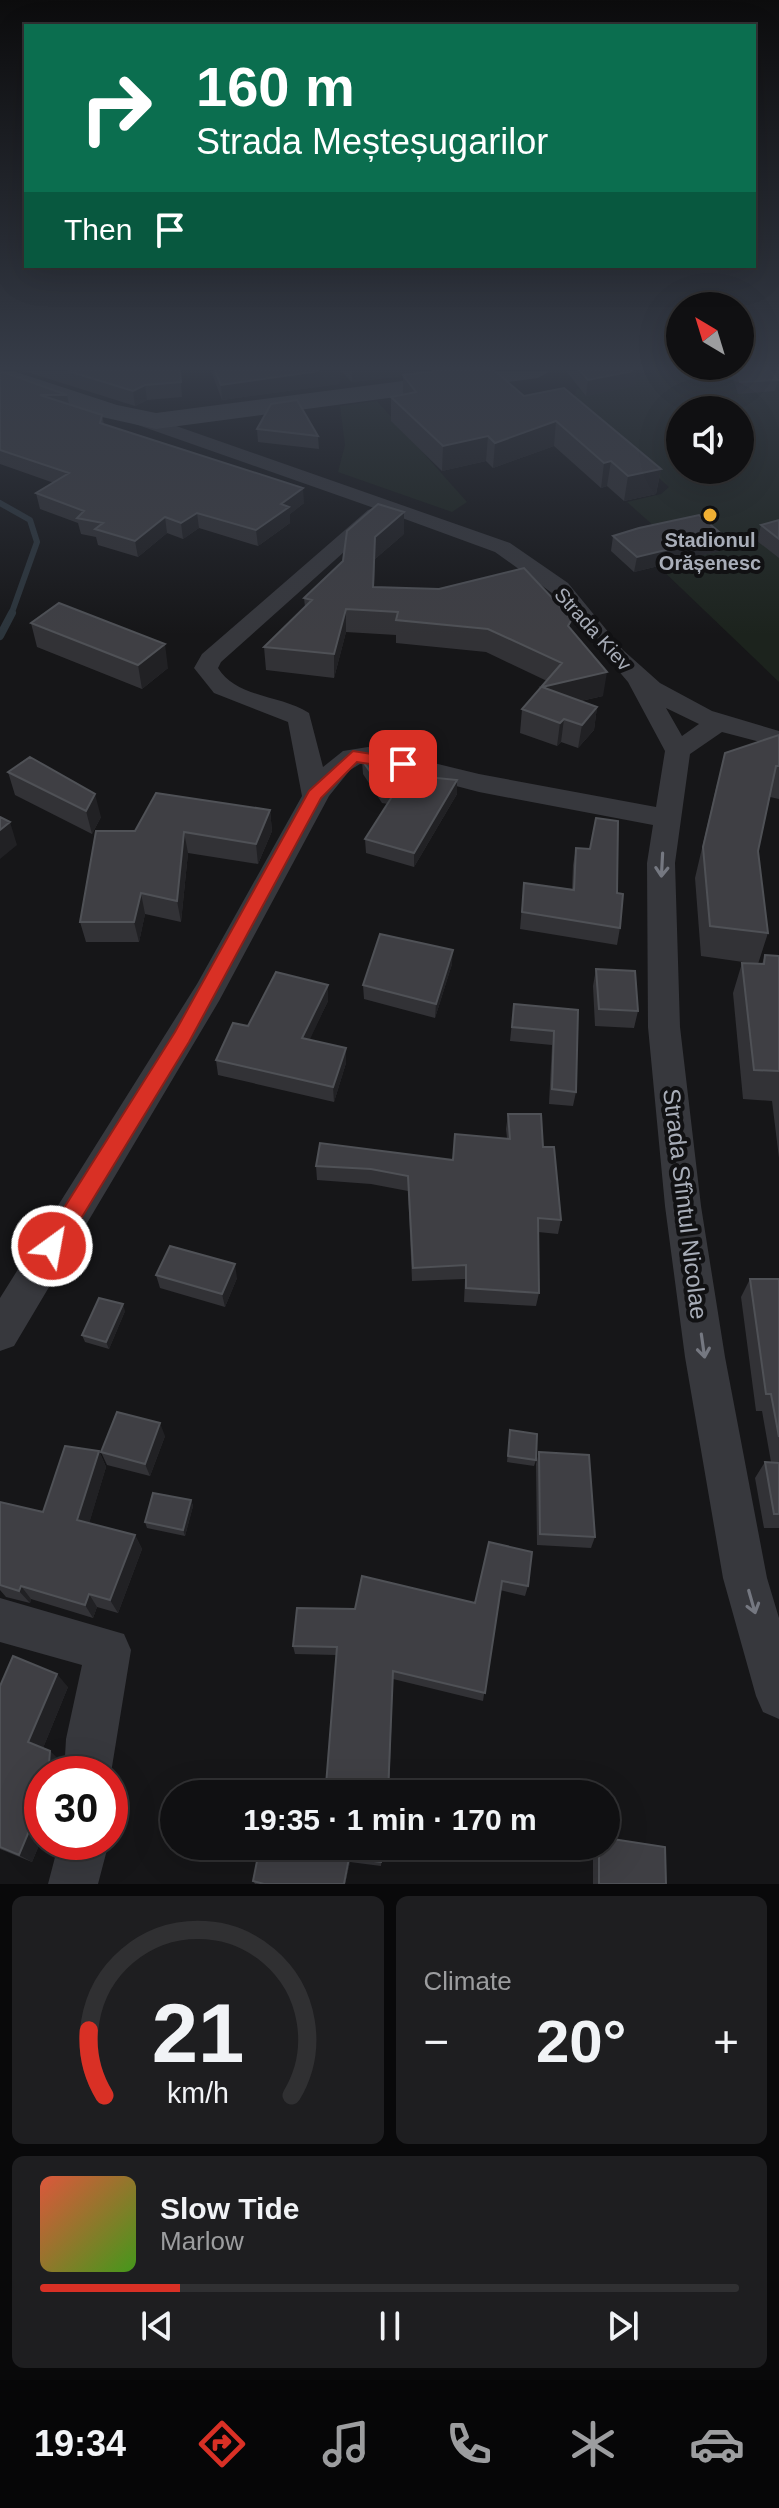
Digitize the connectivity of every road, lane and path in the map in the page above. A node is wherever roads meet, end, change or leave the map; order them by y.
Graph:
1 (255, 459) edge
2 (386, 504) junction
3 (635, 676) junction
4 (716, 724) junction
5 (779, 739) edge
6 (678, 751) junction
7 (315, 795) junction
8 (666, 818) junction
9 (0, 1333) edge
10 (0, 1620) edge
11 (779, 1696) edge
12 (89, 1756) edge
13 (79, 1860) edge
14 (73, 1884) edge

1 - 2 street, Strada Kiev
2 - 3 street, Strada Kiev
2 - 7 street
3 - 4 street, Strada Kiev
3 - 6 street
4 - 5 street, Strada Kiev
4 - 6 street
6 - 8 street, Strada Sfîntul Nicolae
7 - 8 street
7 - 9 street
8 -> 11 street, Strada Sfîntul Nicolae
10 - 12 street
13 - 14 street

